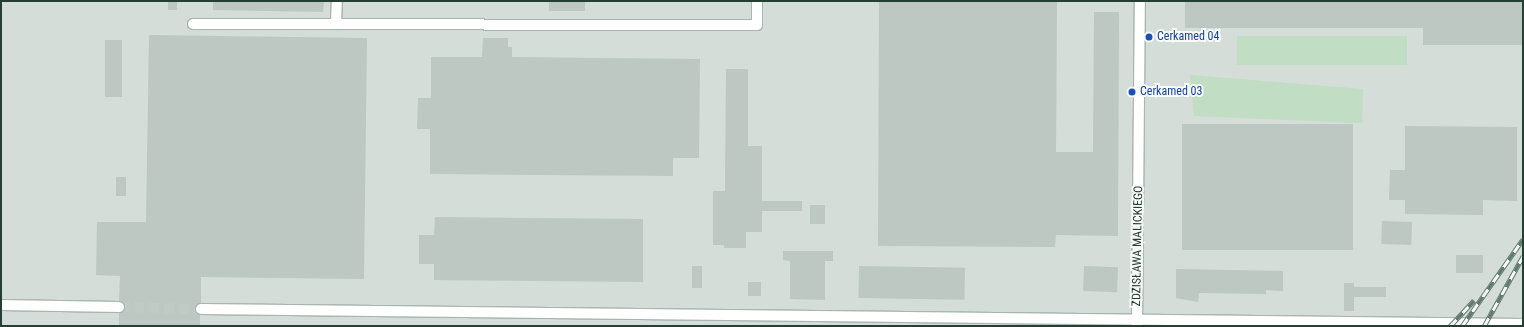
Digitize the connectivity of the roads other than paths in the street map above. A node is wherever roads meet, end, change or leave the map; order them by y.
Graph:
1 (337, 1) edge
2 (757, 1) edge
3 (1140, 1) edge
4 (193, 24) dead end
5 (336, 24) junction
6 (1, 305) edge
7 (119, 307) tunnel mouth
8 (200, 309) tunnel mouth
9 (1137, 323) edge
10 (1523, 324) edge

1 - 5 street
2 - 5 street
3 - 9 street, ZDZISŁAWA MALICKIEGO
4 - 5 street
6 - 7 street
8 - 9 street
9 - 10 street, ZDZISŁAWA MALICKIEGO

